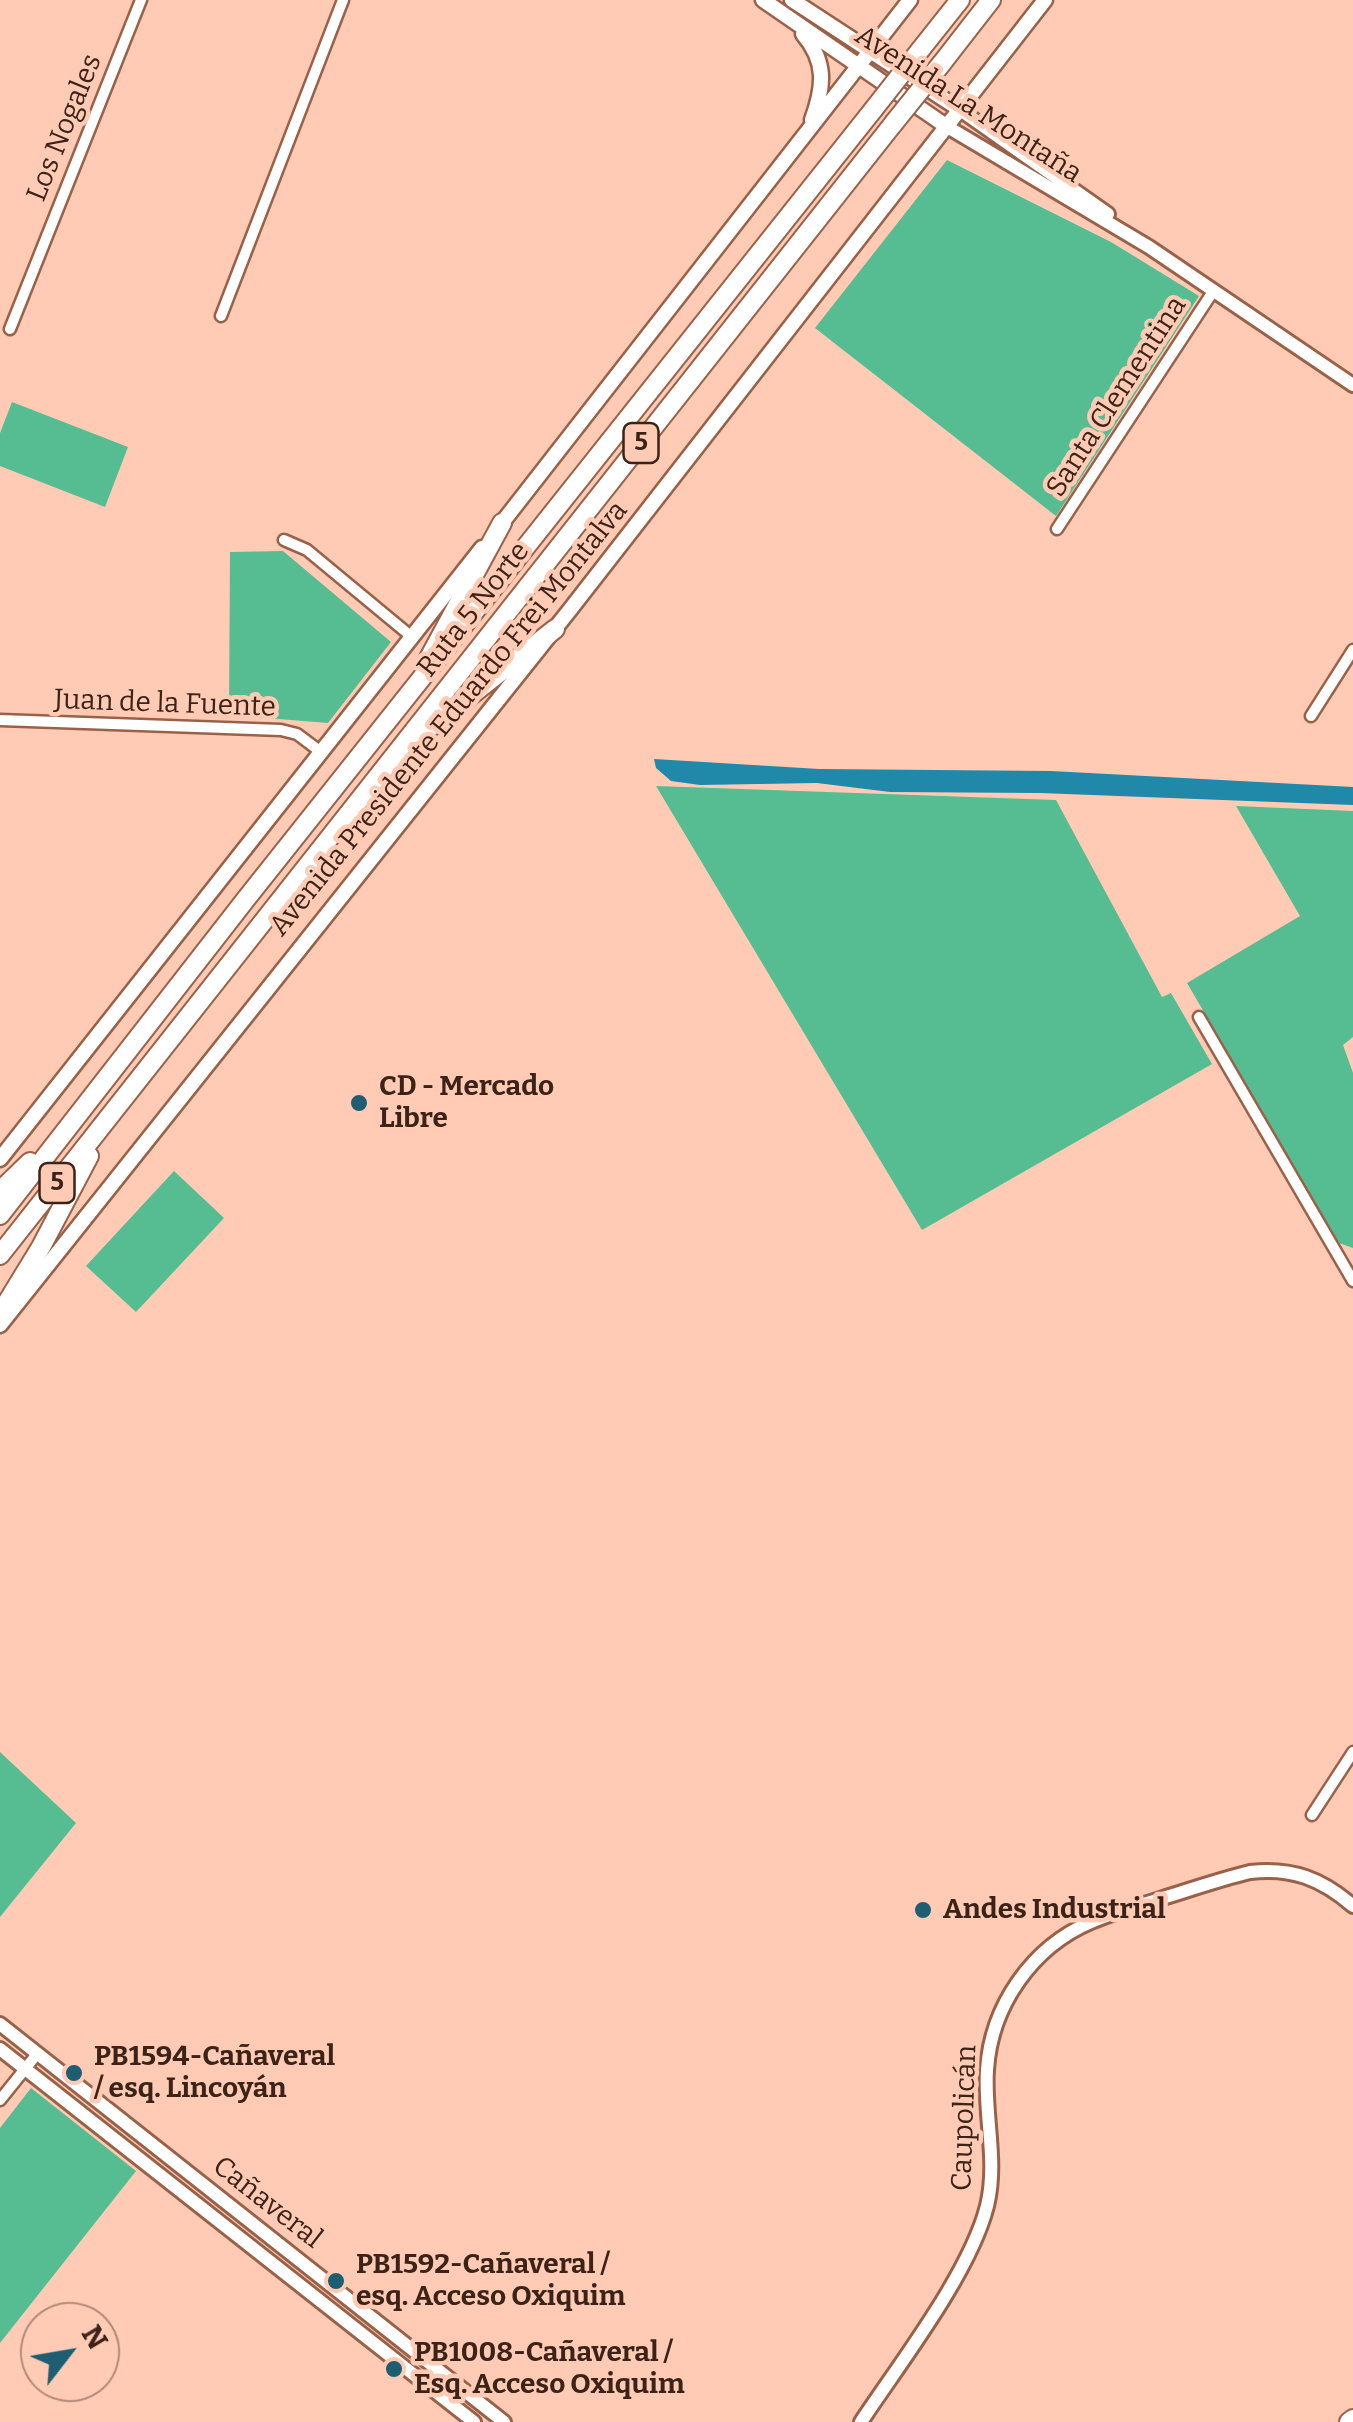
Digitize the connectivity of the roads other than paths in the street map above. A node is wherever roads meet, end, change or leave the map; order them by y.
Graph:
1 (140, 0) edge
2 (343, 0) edge
3 (763, 0) edge
4 (792, 0) edge
5 (910, 0) edge
6 (960, 0) edge
7 (991, 0) edge
8 (1045, 0) edge
9 (781, 12) junction
10 (871, 52) junction
11 (860, 67) junction
12 (959, 108) junction
13 (946, 126) junction
14 (808, 133) junction
15 (1149, 247) junction
16 (1214, 290) junction
17 (221, 316) dead end
18 (10, 329) dead end
19 (1353, 385) edge
20 (502, 524) junction
21 (1057, 529) dead end
22 (284, 540) dead end
23 (555, 629) junction
24 (412, 637) junction
25 (1353, 650) edge
26 (416, 686) junction
27 (1311, 716) dead end
28 (0, 720) edge
29 (321, 752) junction
30 (388, 762) junction
31 (1199, 1016) dead end
32 (114, 1112) junction
33 (78, 1117) junction
34 (0, 1160) edge
35 (0, 1191) edge
36 (0, 1215) edge
37 (0, 1255) edge
38 (1353, 1281) edge
39 (0, 1314) edge
40 (0, 1325) edge
41 (1353, 1752) edge
42 (1312, 1816) dead end
43 (1353, 1906) edge
44 (0, 2024) edge
45 (0, 2048) edge
46 (37, 2054) junction
47 (25, 2068) junction
48 (0, 2100) edge
49 (474, 2422) edge
50 (504, 2422) edge
51 (861, 2422) edge

1 - 18 street, Los Nogales
2 - 17 street
3 - 9 main road, Avenida La Montaña
4 - 10 main road, Avenida La Montaña
5 - 10 main road
6 - 26 highway, Ruta 5 Norte / 5, bridge
7 - 30 highway, Ruta 5 Norte / 5, bridge
8 - 12 main road, Avenida Presidente Eduardo Frei Montalva
9 - 11 main road, Avenida La Montaña
9 - 14 main road
10 - 11 main road
10 - 12 main road, Avenida La Montaña
11 - 13 main road, Avenida La Montaña
11 - 14 main road
12 - 13 main road, Avenida Presidente Eduardo Frei Montalva
12 - 15 street, Avenida La Montaña
13 - 15 street, Avenida La Montaña
13 - 23 main road, Avenida Presidente Eduardo Frei Montalva
14 - 20 main road
15 - 16 street, Avenida La Montaña
16 - 19 street, Avenida La Montaña
16 - 21 street, Santa Clementina
20 - 24 main road
20 - 26 highway
22 - 24 street
23 - 30 highway
23 - 40 main road, Avenida Presidente Eduardo Frei Montalva
24 - 29 main road
25 - 27 street
26 - 33 highway, Ruta 5 Norte / 5
28 - 29 street, Juan de la Fuente
29 - 34 main road
30 - 32 highway, Ruta 5 Norte / 5
31 - 38 street
32 - 37 highway, Ruta 5 Norte / 5
32 - 39 highway
33 - 35 highway
33 - 36 highway, Ruta 5 Norte / 5
41 - 42 street
43 - 51 street, Caupolicán
44 - 46 street, Cañaveral
45 - 47 street, Cañaveral
46 - 47 street
46 - 50 street, Cañaveral
47 - 48 street
47 - 49 street, Cañaveral

